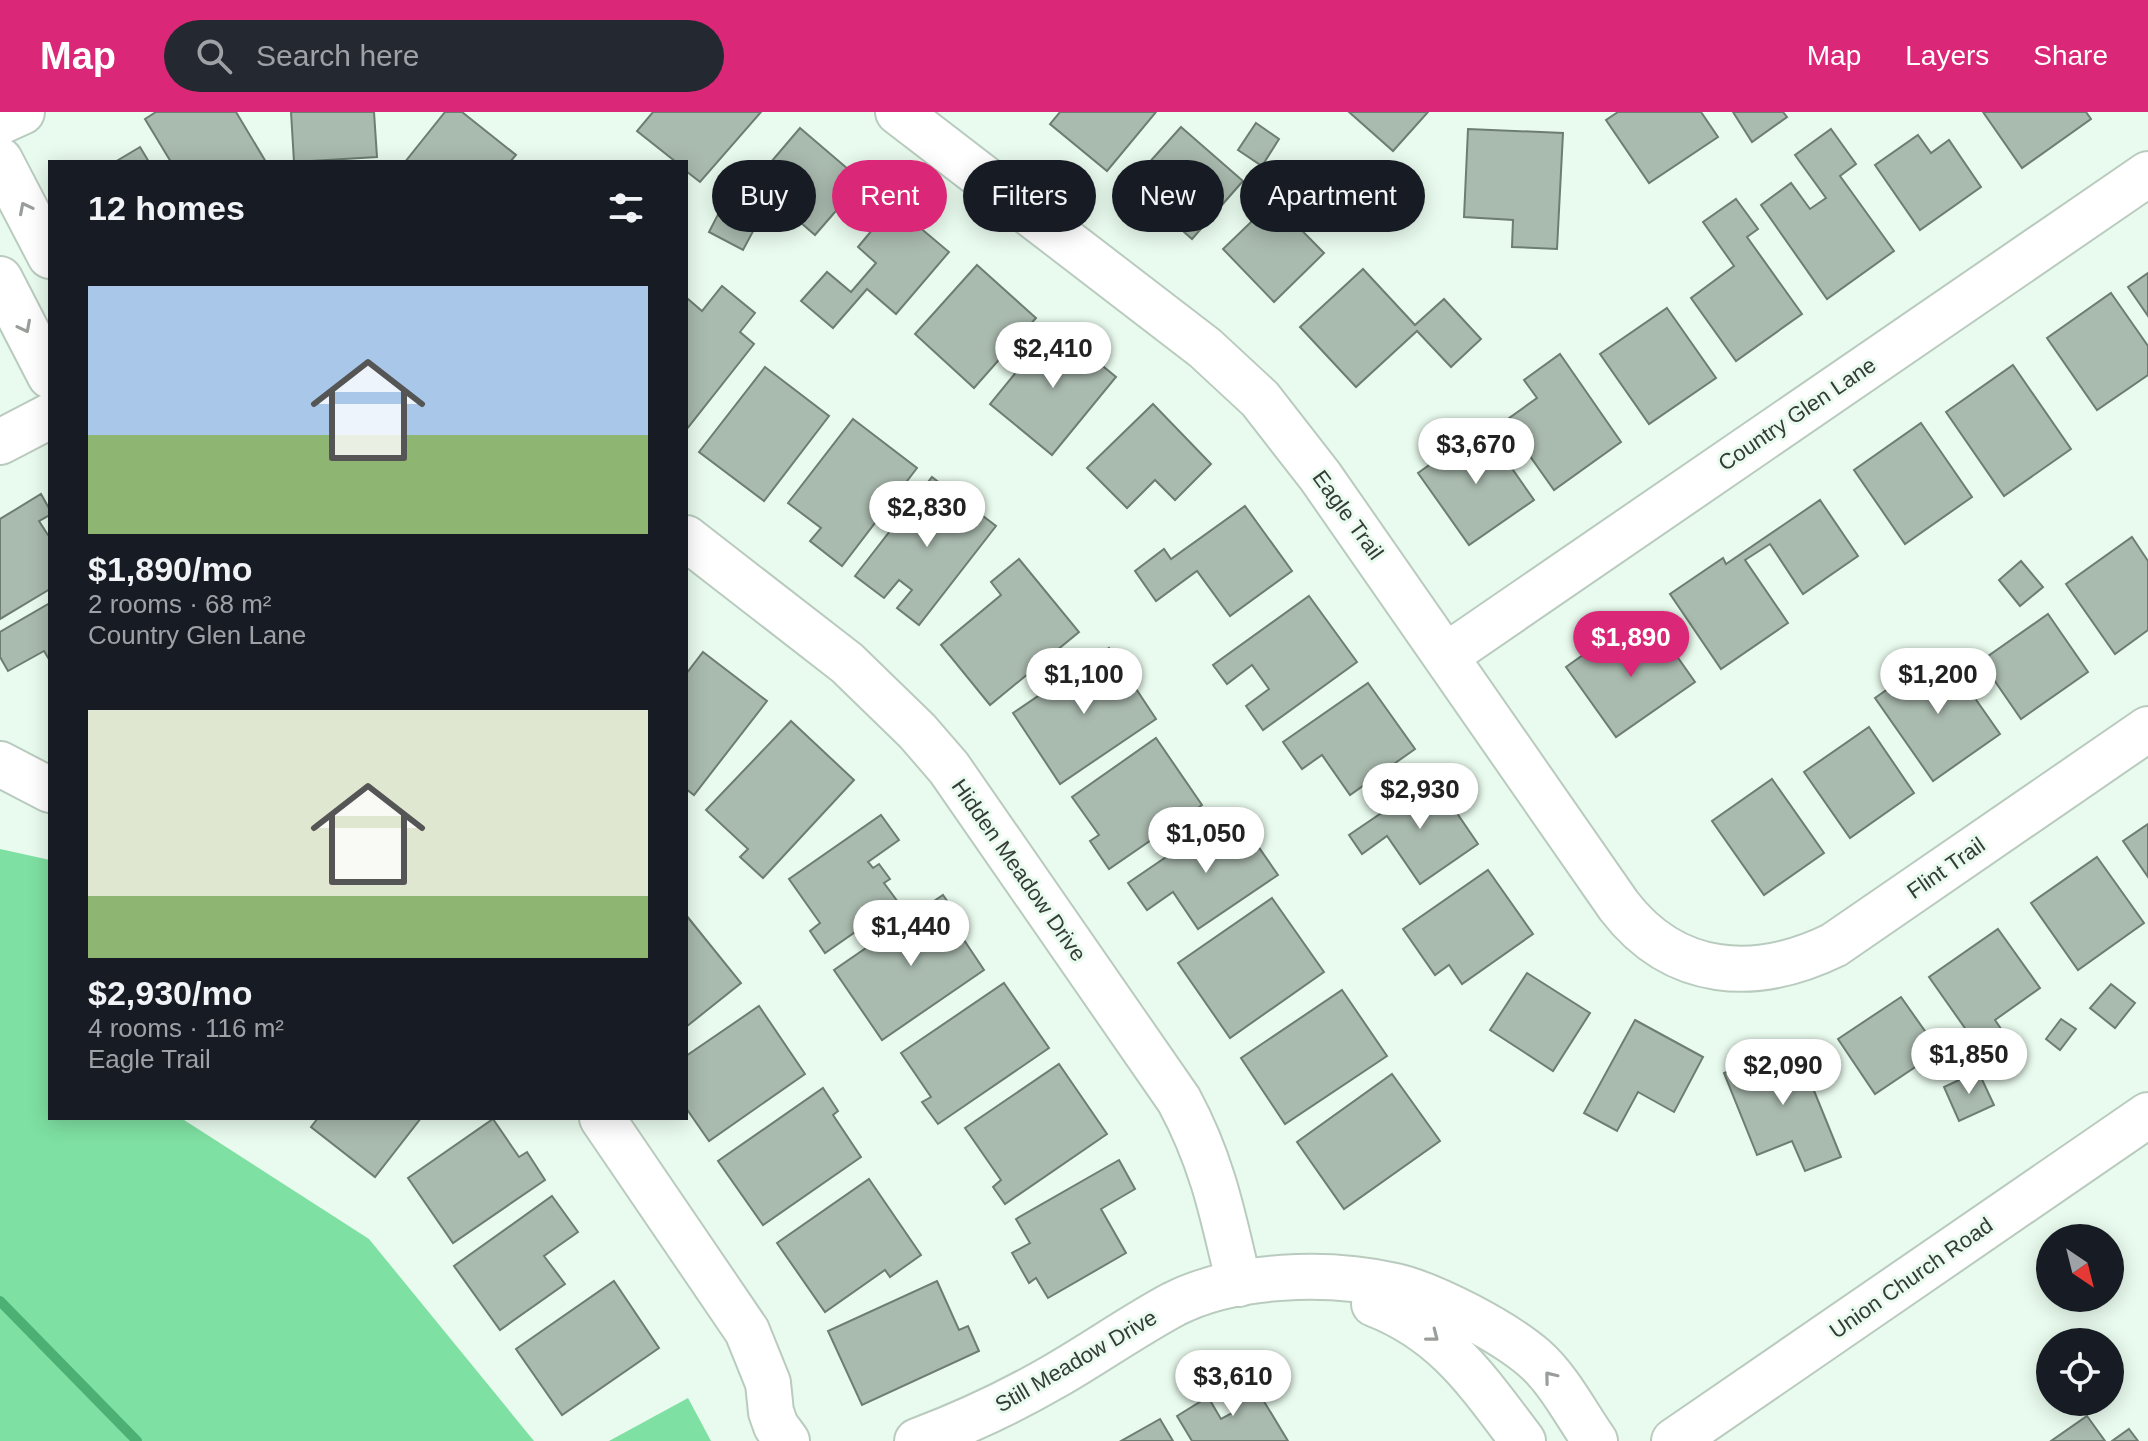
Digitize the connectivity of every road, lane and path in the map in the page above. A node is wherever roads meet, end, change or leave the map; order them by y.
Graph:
1 (22, 112) edge
2 (898, 112) edge
3 (0, 122) edge
4 (0, 160) edge
5 (2148, 174) edge
6 (48, 252) edge
7 (0, 279) edge
8 (48, 372) edge
9 (48, 417) edge
10 (0, 442) edge
11 (688, 540) edge
12 (1447, 655) junction
13 (2148, 729) edge
14 (0, 764) edge
15 (48, 789) edge
16 (1729, 970) joint
17 (2148, 1115) edge
18 (603, 1120) edge
19 (1283, 1278) junction
20 (1239, 1284) junction
21 (787, 1441) edge
22 (917, 1441) edge
23 (1523, 1441) edge
24 (1595, 1441) edge
25 (1674, 1441) edge

1 - 3 street
2 - 12 street, Eagle Trail
6 -> 4 street
5 - 12 street, Country Glen Lane
7 -> 8 street
9 - 10 street
11 - 20 street, Hidden Meadow Drive
12 - 16 street, Eagle Trail
13 - 16 street, Flint Trail
14 - 15 street
17 - 25 street, Union Church Road
18 - 21 street
19 - 20 street, Still Meadow Drive
19 -> 23 street, Still Meadow Drive
24 -> 19 street, Still Meadow Drive
20 - 22 street, Still Meadow Drive

